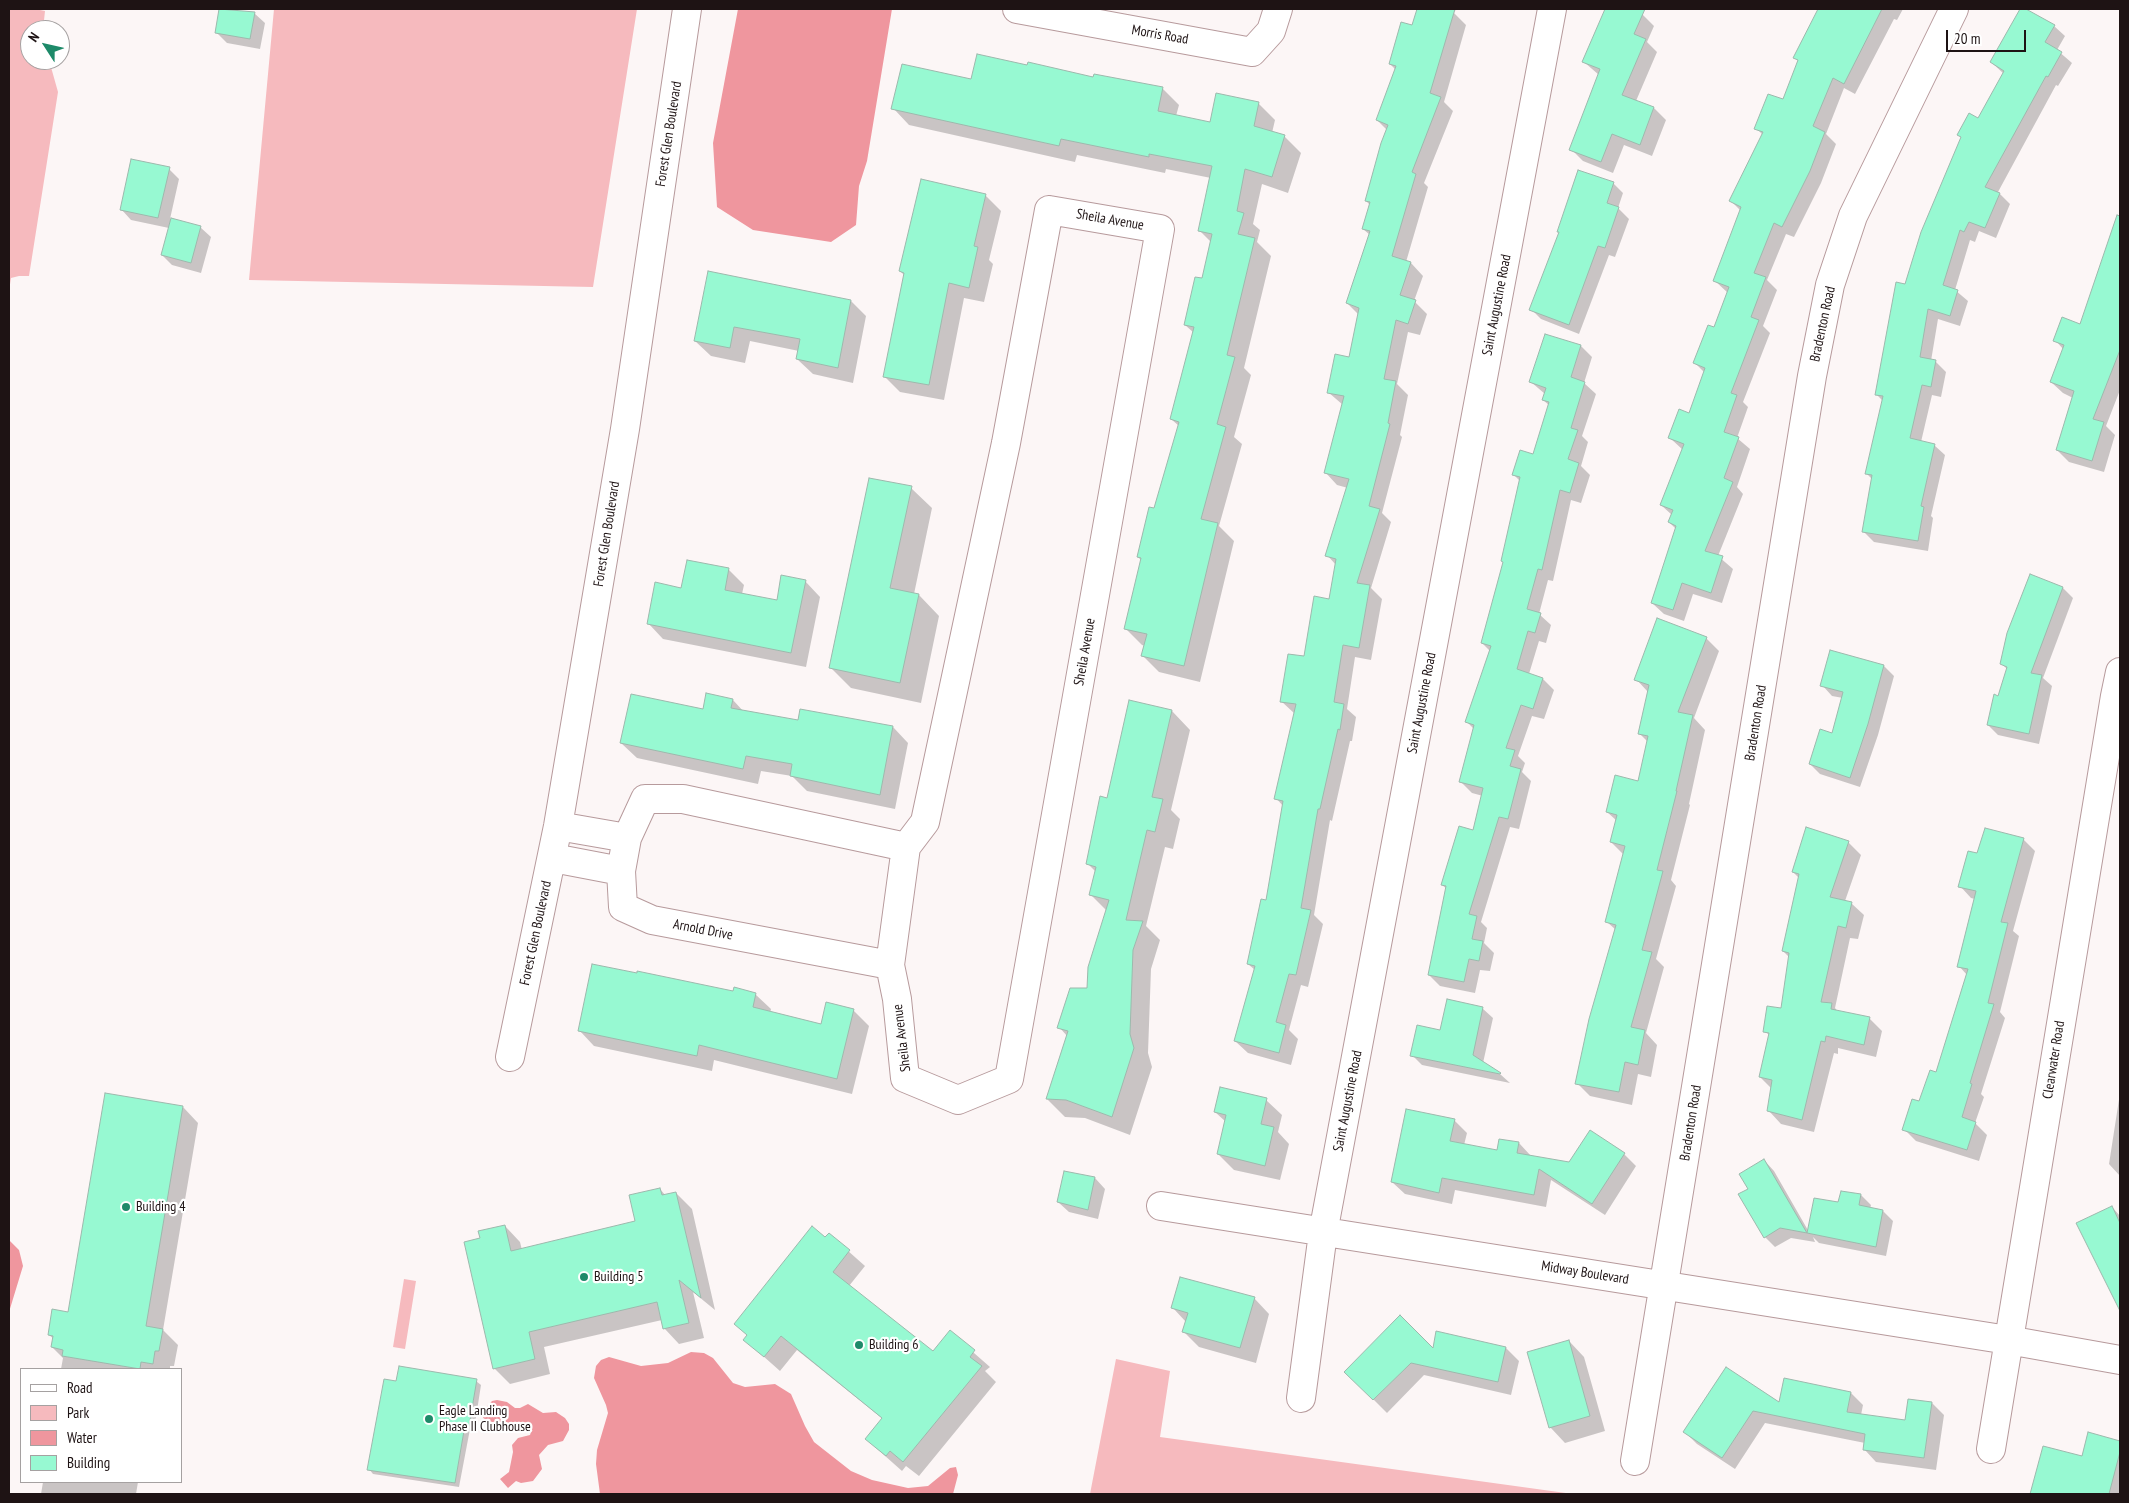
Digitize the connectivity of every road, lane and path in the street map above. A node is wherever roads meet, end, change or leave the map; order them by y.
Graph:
1 (688, 9) edge
2 (1018, 9) edge
3 (1278, 9) edge
4 (1552, 9) edge
5 (1954, 9) edge
6 (2120, 672) edge
7 (558, 826) junction
8 (627, 838) junction
9 (906, 847) junction
10 (553, 858) junction
11 (621, 871) junction
12 (890, 965) junction
13 (510, 1057) dead end
14 (1161, 1206) dead end
15 (1323, 1233) junction
16 (1664, 1286) junction
17 (2008, 1340) junction
18 (2120, 1360) edge
19 (1301, 1398) dead end
20 (1991, 1448) dead end
21 (1634, 1461) dead end

1 - 7 street, Forest Glen Boulevard
2 - 3 street, Morris Road
4 - 15 street, Saint Augustine Road
5 - 16 street, Bradenton Road
6 - 17 street, Clearwater Road
7 - 8 street
7 - 10 street, Forest Glen Boulevard
8 - 9 street
8 - 11 street
9 - 12 street, Sheila Avenue
9 - 12 street, Sheila Avenue
10 - 11 street
10 - 13 street, Forest Glen Boulevard
11 - 12 street, Arnold Drive
14 - 15 street, Midway Boulevard
15 - 16 street, Midway Boulevard
15 - 19 street, Saint Augustine Road
16 - 17 street, Midway Boulevard
16 - 21 street, Bradenton Road
17 - 18 street, Midway Boulevard
17 - 20 street, Clearwater Road

